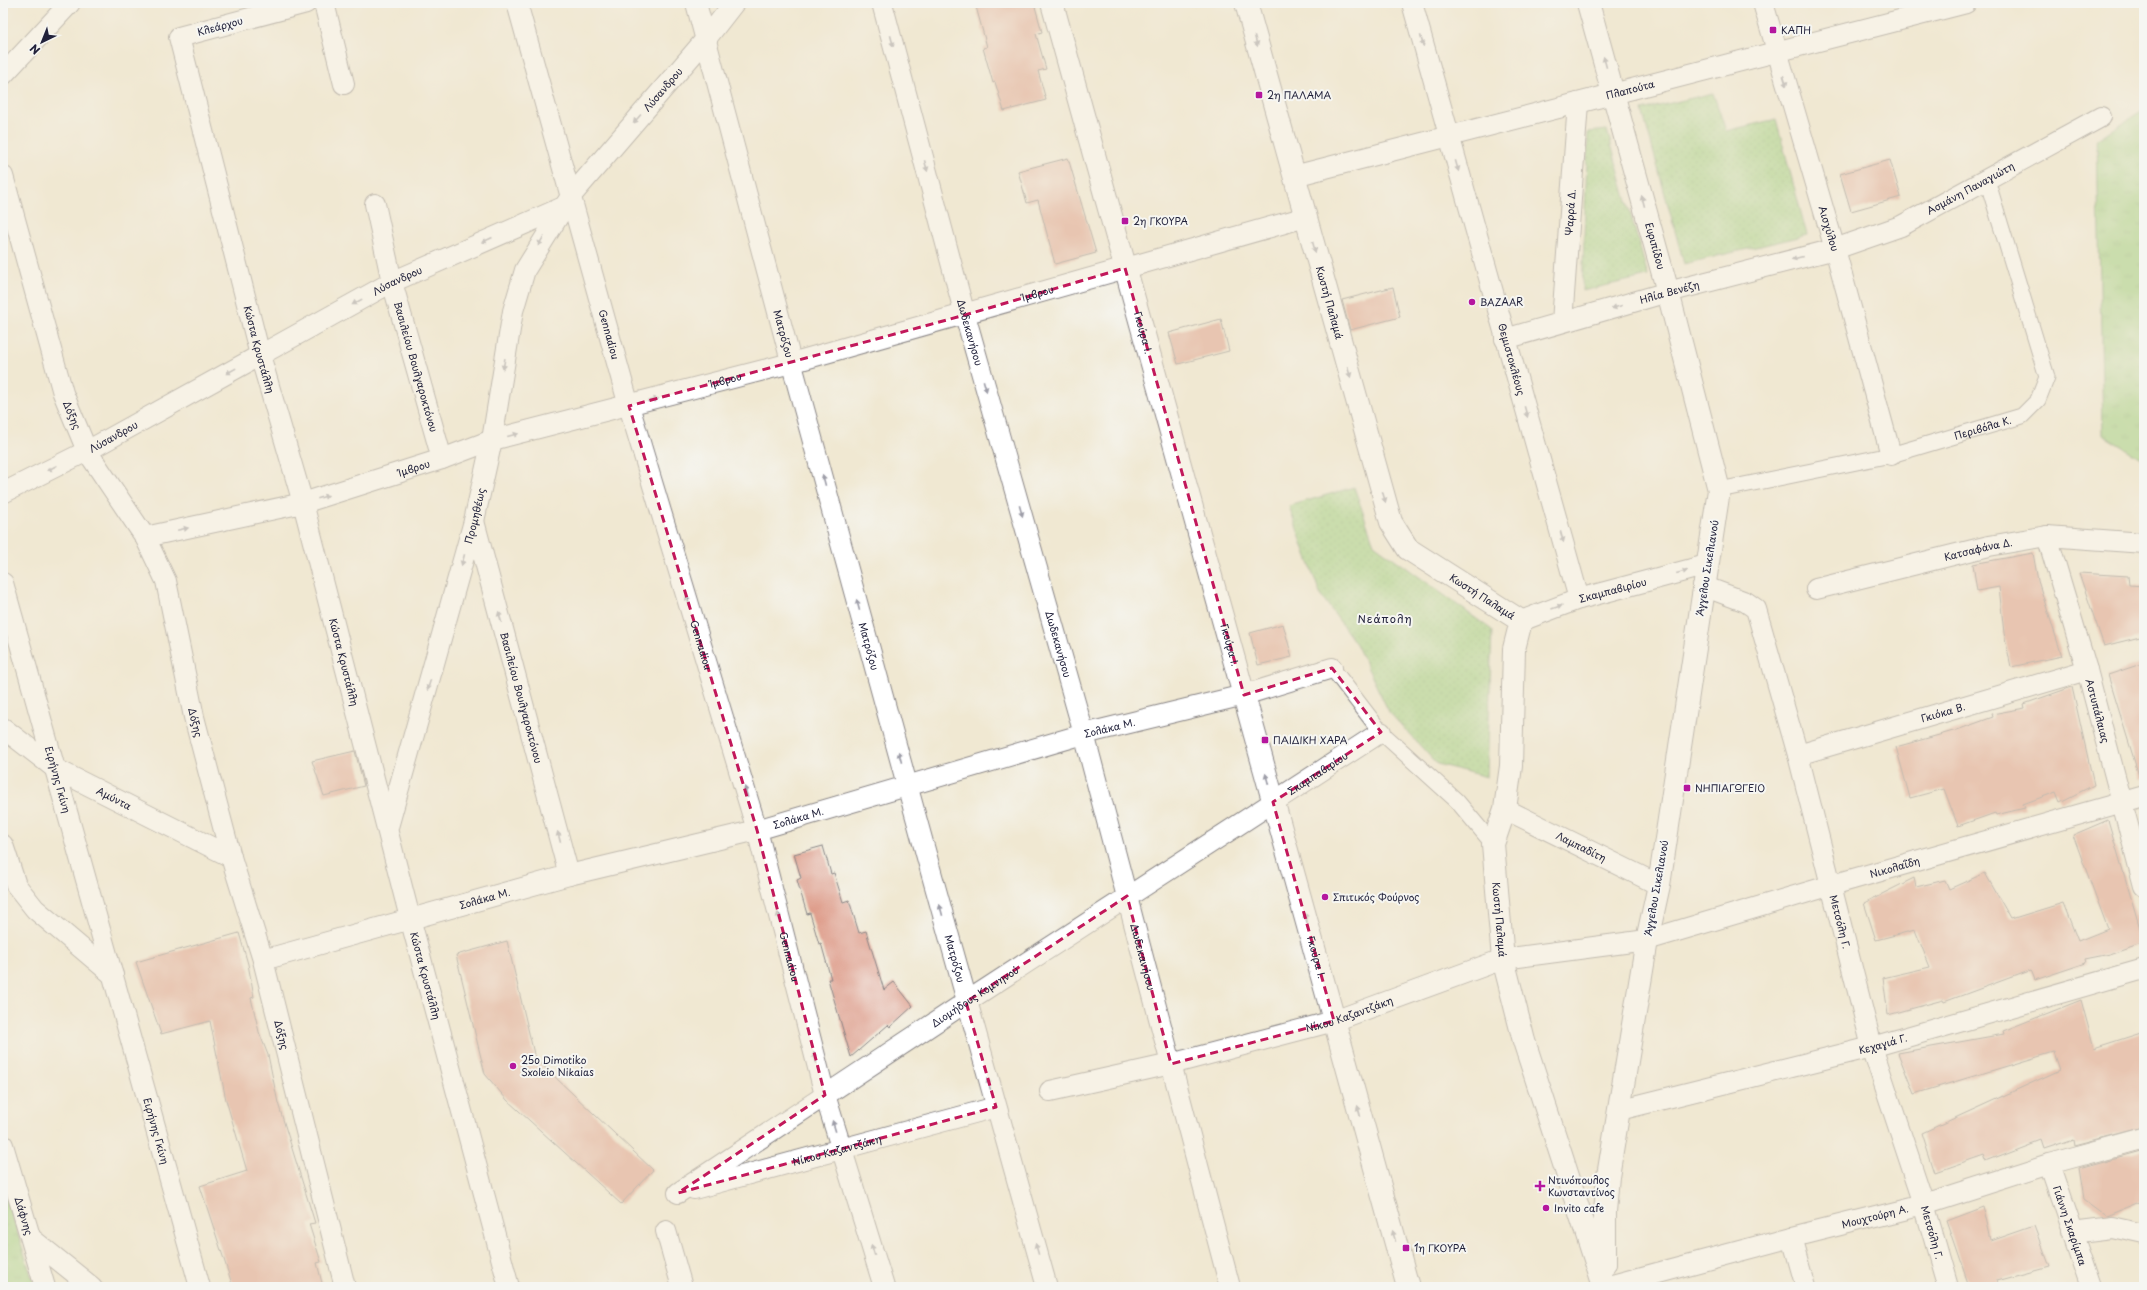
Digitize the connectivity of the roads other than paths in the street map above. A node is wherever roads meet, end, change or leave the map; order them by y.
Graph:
1 (70, 3) edge
2 (306, 3) edge
3 (324, 3) edge
4 (517, 3) edge
5 (696, 3) edge
6 (734, 3) edge
7 (882, 3) edge
8 (1052, 3) edge
9 (1246, 3) edge
10 (1412, 3) edge
11 (1588, 3) edge
12 (1763, 3) edge
13 (1953, 5) edge
14 (179, 37) joint
15 (706, 39) junction
16 (1776, 52) junction
17 (3, 75) edge
18 (344, 84) dead end
19 (1613, 94) junction
20 (1578, 103) junction
21 (2101, 117) dead end
22 (1448, 137) junction
23 (3, 176) edge
24 (1294, 176) junction
25 (1987, 180) junction
26 (566, 202) junction
27 (375, 204) dead end
28 (1306, 217) junction
29 (1835, 249) junction
30 (1125, 268) junction
31 (392, 282) junction
32 (1668, 292) junction
33 (965, 315) junction
34 (1562, 322) junction
35 (1505, 339) junction
36 (260, 355) junction
37 (792, 363) junction
38 (629, 406) junction
39 (492, 440) junction
40 (87, 451) junction
41 (1891, 455) junction
42 (442, 459) junction
43 (1719, 490) junction
44 (3, 493) edge
45 (303, 503) junction
46 (474, 521) junction
47 (145, 536) junction
48 (2047, 536) junction
49 (2144, 543) edge
50 (1705, 576) junction
51 (3, 583) edge
52 (1816, 589) dead end
53 (1579, 599) junction
54 (1521, 621) junction
55 (1332, 668) joint
56 (2087, 670) junction
57 (1244, 695) junction
58 (3, 728) edge
59 (1381, 732) junction
60 (1084, 734) junction
61 (1798, 755) junction
62 (56, 769) junction
63 (908, 786) junction
64 (2144, 796) edge
65 (1273, 802) junction
66 (2122, 802) junction
67 (1505, 809) junction
68 (388, 827) junction
69 (757, 830) junction
70 (1492, 844) junction
71 (3, 845) edge
72 (231, 857) junction
73 (569, 875) junction
74 (1658, 885) junction
75 (1832, 885) junction
76 (2144, 886) edge
77 (1127, 896) junction
78 (410, 918) junction
79 (1647, 940) junction
80 (1503, 959) junction
81 (263, 960) junction
82 (2144, 969) edge
83 (113, 975) junction
84 (966, 1002) junction
85 (1334, 1021) junction
86 (1872, 1047) junction
87 (1171, 1064) junction
88 (1050, 1092) dead end
89 (825, 1095) junction
90 (996, 1107) junction
91 (1619, 1110) junction
92 (2144, 1138) edge
93 (3, 1145) edge
94 (841, 1149) junction
95 (2049, 1164) junction
96 (678, 1193) joint
97 (1924, 1204) junction
98 (666, 1231) dead end
99 (2071, 1232) junction
100 (2144, 1234) edge
101 (1792, 1236) junction
102 (32, 1239) junction
103 (46, 1287) edge
104 (92, 1287) edge
105 (200, 1287) edge
106 (345, 1287) edge
107 (509, 1287) edge
108 (682, 1287) edge
109 (884, 1287) edge
110 (1047, 1287) edge
111 (1230, 1287) edge
112 (1408, 1287) edge
113 (1605, 1287) edge
114 (1806, 1287) edge
115 (1948, 1287) edge
116 (2090, 1287) edge

1 - 17 street
2 - 14 street, Κλεάρχου
3 - 18 street
4 - 26 street, Gennadiou
5 - 15 street, Ματρόζου
6 - 15 street, Λύσανδρου
7 -> 33 street, Δωδεκανήσου
8 - 30 street, Γκούρα Ι.
9 -> 24 street, Κωστή Παλαμά
10 -> 22 street, Θεμιστοκλέους
19 -> 11 street, Ευριπίδου
12 - 16 street, Αισχύλου
13 - 16 street, Πλαπούτα
14 - 36 street, Κώστα Κρυστάλλη
15 -> 26 street, Λύσανδρου
15 - 37 street, Ματρόζου
16 - 19 street, Πλαπούτα
16 -> 29 street, Αισχύλου
19 - 20 street, Πλαπούτα
32 -> 19 street, Ευριπίδου
20 - 22 street, Πλαπούτα
20 - 34 street, Ψαρρά Δ.
21 - 25 street, Ασμάνη Παναγιώτη
22 - 24 street, Πλαπούτα
22 -> 35 street, Θεμιστοκλέους
23 - 40 street, Δόξης
24 - 28 street, Κωστή Παλαμά
25 - 29 street, Ασμάνη Παναγιώτη
25 - 41 street, Περιβόλα Κ.
26 -> 31 street, Λύσανδρου
26 - 38 street, Gennadiou
26 -> 39 street, Προμηθέως
27 - 31 street, Βασιλείου Βουλγαροκτόνου
28 - 30 street, Ίμβρου
28 -> 54 street, Κωστή Παλαμά
29 -> 32 street, Ηλία Βενέζη
29 - 41 street, Αισχύλου
30 - 33 street, Ίμβρου
30 - 57 street, Γκούρα Ι.
31 -> 36 street, Λύσανδρου
31 - 42 street, Βασιλείου Βουλγαροκτόνου
32 -> 34 street, Ηλία Βενέζη
32 - 43 street, Ευριπίδου
33 - 37 street, Ίμβρου
33 -> 60 street, Δωδεκανήσου
34 - 35 street, Ηλία Βενέζη
35 -> 53 street, Θεμιστοκλέους
36 -> 40 street, Λύσανδρου
36 - 45 street, Κώστα Κρυστάλλη
38 -> 37 street, Ίμβρου
63 -> 37 street, Ματρόζου
39 -> 38 street, Ίμβρου
69 -> 38 street, Gennadiou
39 - 42 street, Ίμβρου
39 - 46 street, Προμηθέως
40 -> 44 street, Λύσανδρου
40 - 47 street, Δόξης
41 - 43 street, Περιβόλα Κ.
45 -> 42 street, Ίμβρου
43 - 50 street, Άγγελου Σικελιανού
47 -> 45 street, Ίμβρου
45 - 68 street, Κώστα Κρυστάλλη
46 -> 68 street, Προμηθέως
73 -> 46 street, Βασιλείου Βουλγαροκτόνου
47 - 72 street, Δόξης
48 - 49 street, Κατσαφάνα Δ.
48 - 52 street, Κατσαφάνα Δ.
48 - 56 street, Αστυπάλαιας
53 -> 50 street, Σκαμπαβιρίου
50 - 61 street, Μετσόλη Γ.
50 - 74 street, Άγγελου Σικελιανού
51 - 62 street, Ειρήνης Γκίνη
54 -> 53 street, Σκαμπαβιρίου
54 - 67 street, Κωστή Παλαμά
55 - 57 street, Σολάκα Μ.
55 - 59 street
56 - 61 street, Γκιόκα Β.
56 - 66 street, Αστυπάλαιας
57 - 60 street, Σολάκα Μ.
65 -> 57 street, Γκούρα Ι.
58 - 62 street, Αμύντα
59 - 65 street, Σκαμπαβιρίου
59 - 70 street
60 - 63 street, Σολάκα Μ.
60 - 77 street, Δωδεκανήσου
61 - 75 street, Μετσόλη Γ.
62 - 72 street, Αμύντα
62 - 83 street, Ειρήνης Γκίνη
63 - 69 street, Σολάκα Μ.
84 -> 63 street, Ματρόζου
64 - 66 street, Νικολαΐδη
65 - 77 street, Διομήδους Κομνηνού
85 -> 65 street, Γκούρα Ι.
66 - 75 street, Νικολαΐδη
66 - 76 street, Αστυπάλαιας
67 - 70 street, Κωστή Παλαμά
67 - 74 street, Λαμπαδίτη
68 - 78 street, Κώστα Κρυστάλλη
69 - 73 street, Σολάκα Μ.
89 -> 69 street, Gennadiou
70 - 80 street, Κωστή Παλαμά
71 - 83 street
72 - 81 street, Δόξης
73 - 78 street, Σολάκα Μ.
74 - 79 street, Άγγελου Σικελιανού
75 - 79 street, Νικολαΐδη
75 - 86 street, Μετσόλη Γ.
77 - 84 street, Διομήδους Κομνηνού
77 - 87 street, Δωδεκανήσου
78 - 81 street, Σολάκα Μ.
78 - 107 street, Κώστα Κρυστάλλη
79 - 80 street, Νίκου Καζαντζάκη
79 - 91 street, Άγγελου Σικελιανού
80 - 85 street, Νίκου Καζαντζάκη
80 - 113 street, Κωστή Παλαμά
81 - 106 street, Δόξης
82 - 86 street, Κεχαγιά Γ.
83 - 105 street, Ειρήνης Γκίνη
84 - 89 street, Διομήδους Κομνηνού
90 -> 84 street, Ματρόζου
85 - 87 street, Νίκου Καζαντζάκη
112 -> 85 street, Γκούρα Ι.
86 - 91 street, Κεχαγιά Γ.
86 - 97 street, Μετσόλη Γ.
87 - 88 street, Νίκου Καζαντζάκη
87 - 111 street, Δωδεκανήσου
94 -> 89 street, Gennadiou
89 - 96 street, Διομήδους Κομνηνού
90 - 94 street, Νίκου Καζαντζάκη
110 -> 90 street, Ματρόζου
91 - 113 street, Άγγελου Σικελιανού
92 - 95 street, Μουχτούρη Α.
93 - 102 street, Δάφνης
94 - 96 street, Νίκου Καζαντζάκη
109 -> 94 street, Gennadiou
95 - 97 street, Μουχτούρη Α.
95 - 99 street, Γιάννη Σκαρίμπα
97 - 101 street, Μουχτούρη Α.
97 - 115 street, Μετσόλη Γ.
98 - 108 street
99 - 100 street
99 - 116 street, Γιάννη Σκαρίμπα
101 - 113 street, Μουχτούρη Α.
101 - 114 street
102 - 103 street, Δάφνης
102 - 104 street

